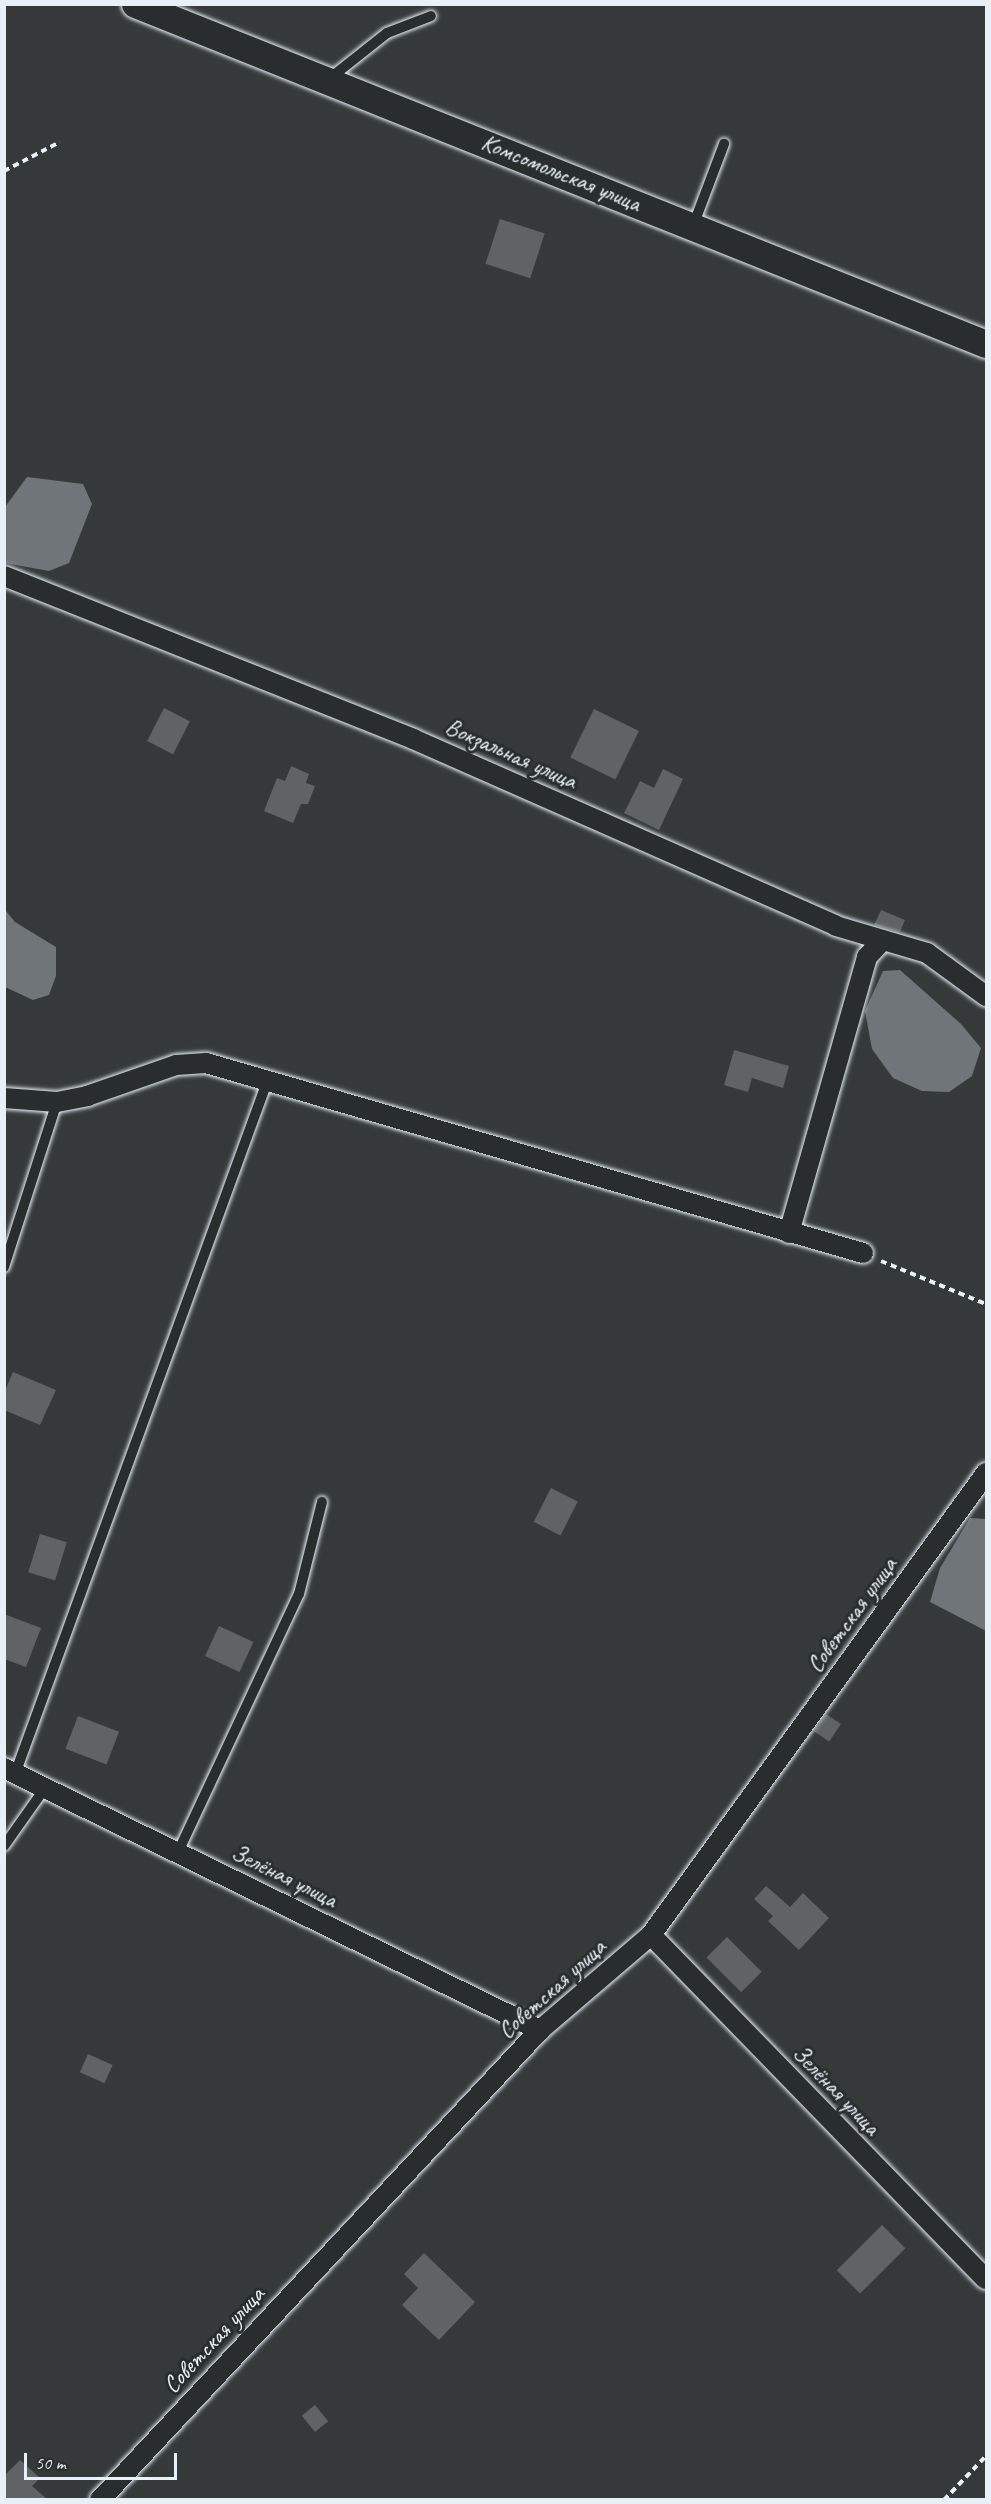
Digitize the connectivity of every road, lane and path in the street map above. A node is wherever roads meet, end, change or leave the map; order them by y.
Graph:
1 (135, 4) edge
2 (431, 16) dead end
3 (328, 80) junction
4 (60, 142) dead end
5 (724, 144) dead end
6 (4, 171) edge
7 (693, 226) junction
8 (987, 344) edge
9 (4, 576) edge
10 (883, 940) junction
11 (987, 996) edge
12 (267, 1083) junction
13 (4, 1098) edge
14 (57, 1102) junction
15 (789, 1233) junction
16 (863, 1253) joint
17 (4, 1267) edge
18 (987, 1304) edge
19 (987, 1473) edge
20 (322, 1502) dead end
21 (10, 1771) edge
22 (45, 1788) junction
23 (4, 1846) edge
24 (178, 1852) junction
25 (651, 1935) junction
26 (540, 2030) junction
27 (987, 2279) edge
28 (987, 2456) edge
29 (100, 2499) edge
30 (944, 2499) edge

1 - 3 street, Комсомольская улица
2 - 3 lane
3 - 7 street, Комсомольская улица
4 - 6 path
5 - 7 lane
7 - 8 street, Комсомольская улица
9 - 10 street, Вокзальная улица
10 - 11 street, Вокзальная улица
10 - 15 street
12 - 14 street
12 - 15 street
12 - 21 lane
13 - 14 street
14 - 17 lane
15 - 16 street
16 - 18 path
19 - 25 street, Советская улица
20 - 24 lane
21 - 22 street, Зелёная улица
22 - 23 lane
22 - 24 street, Зелёная улица
24 - 26 street, Зелёная улица
25 - 26 street, Советская улица
25 - 27 street, Зелёная улица
26 - 29 street, Советская улица
28 - 30 path

